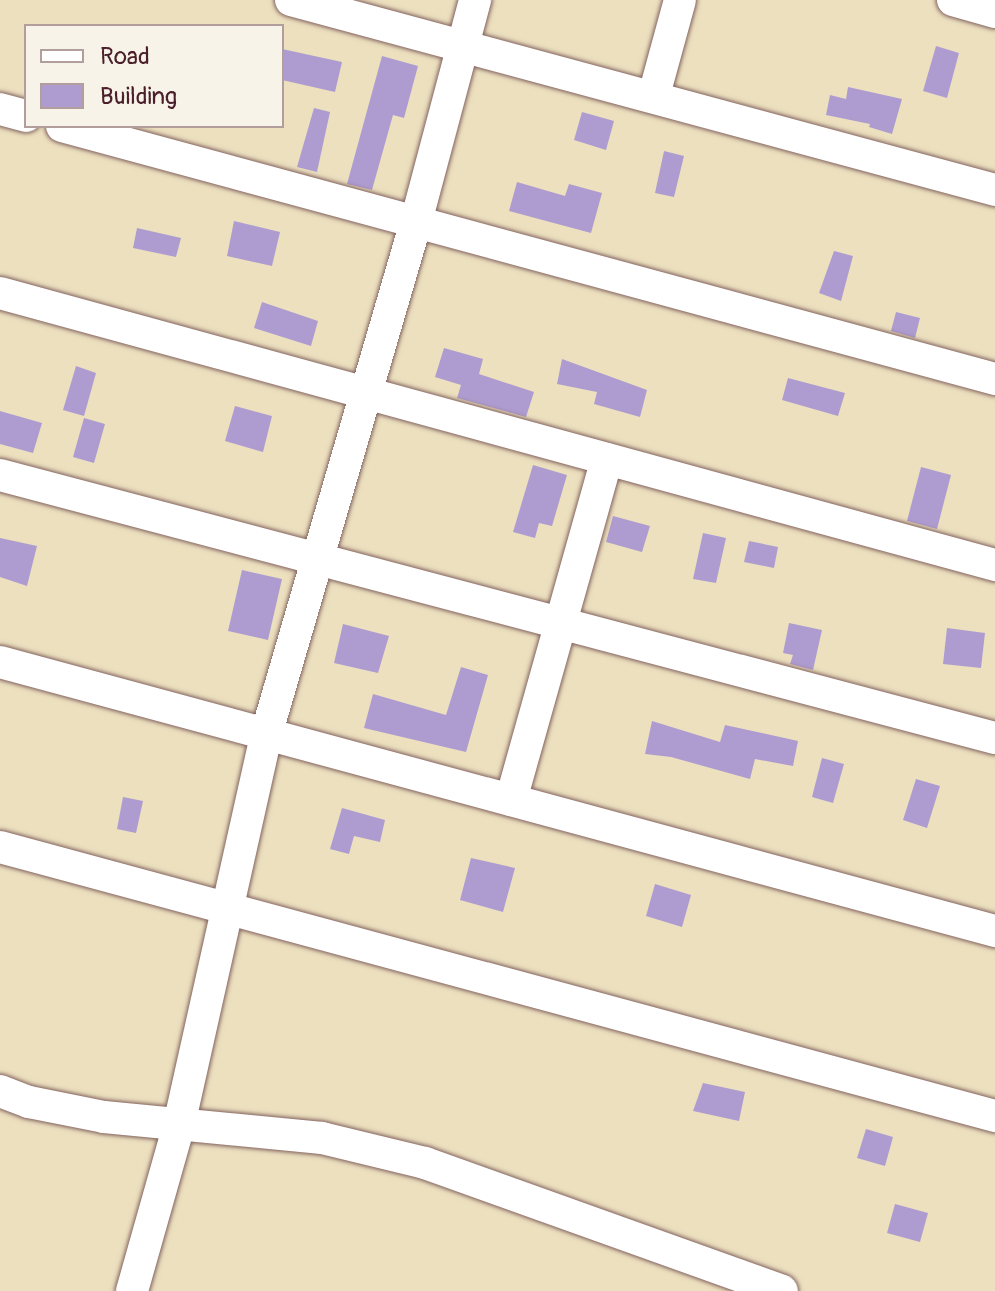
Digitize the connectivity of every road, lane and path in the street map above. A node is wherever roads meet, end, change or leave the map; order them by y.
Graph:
1 (291, 0) edge
2 (475, 0) edge
3 (680, 0) edge
4 (953, 0) edge
5 (995, 12) edge
6 (462, 47) junction
7 (654, 95) junction
8 (0, 109) edge
9 (24, 115) edge
10 (69, 128) edge
11 (995, 190) edge
12 (416, 222) junction
13 (0, 293) edge
14 (995, 379) edge
15 (365, 393) junction
16 (607, 459) junction
17 (0, 475) edge
18 (316, 560) junction
19 (995, 565) edge
20 (561, 624) junction
21 (0, 662) edge
22 (266, 735) junction
23 (995, 738) edge
24 (511, 800) junction
25 (0, 847) edge
26 (227, 908) junction
27 (995, 931) edge
28 (0, 1091) edge
29 (995, 1116) edge
30 (179, 1125) junction
31 (132, 1291) edge
32 (782, 1291) edge

1 - 6 street
2 - 6 street
3 - 7 street
4 - 5 street
6 - 7 street
6 - 12 street
7 - 11 street
8 - 9 street
10 - 12 street
12 - 14 street
12 - 15 street
13 - 15 street
15 - 16 street
15 - 18 street
16 - 19 street
16 - 20 street
17 - 18 street
18 - 20 street
18 - 22 street
20 - 23 street
20 - 24 street
21 - 22 street
22 - 24 street
22 - 26 street
24 - 27 street
25 - 26 street
26 - 29 street
26 - 30 street
28 - 30 street
30 - 31 street
30 - 32 street

